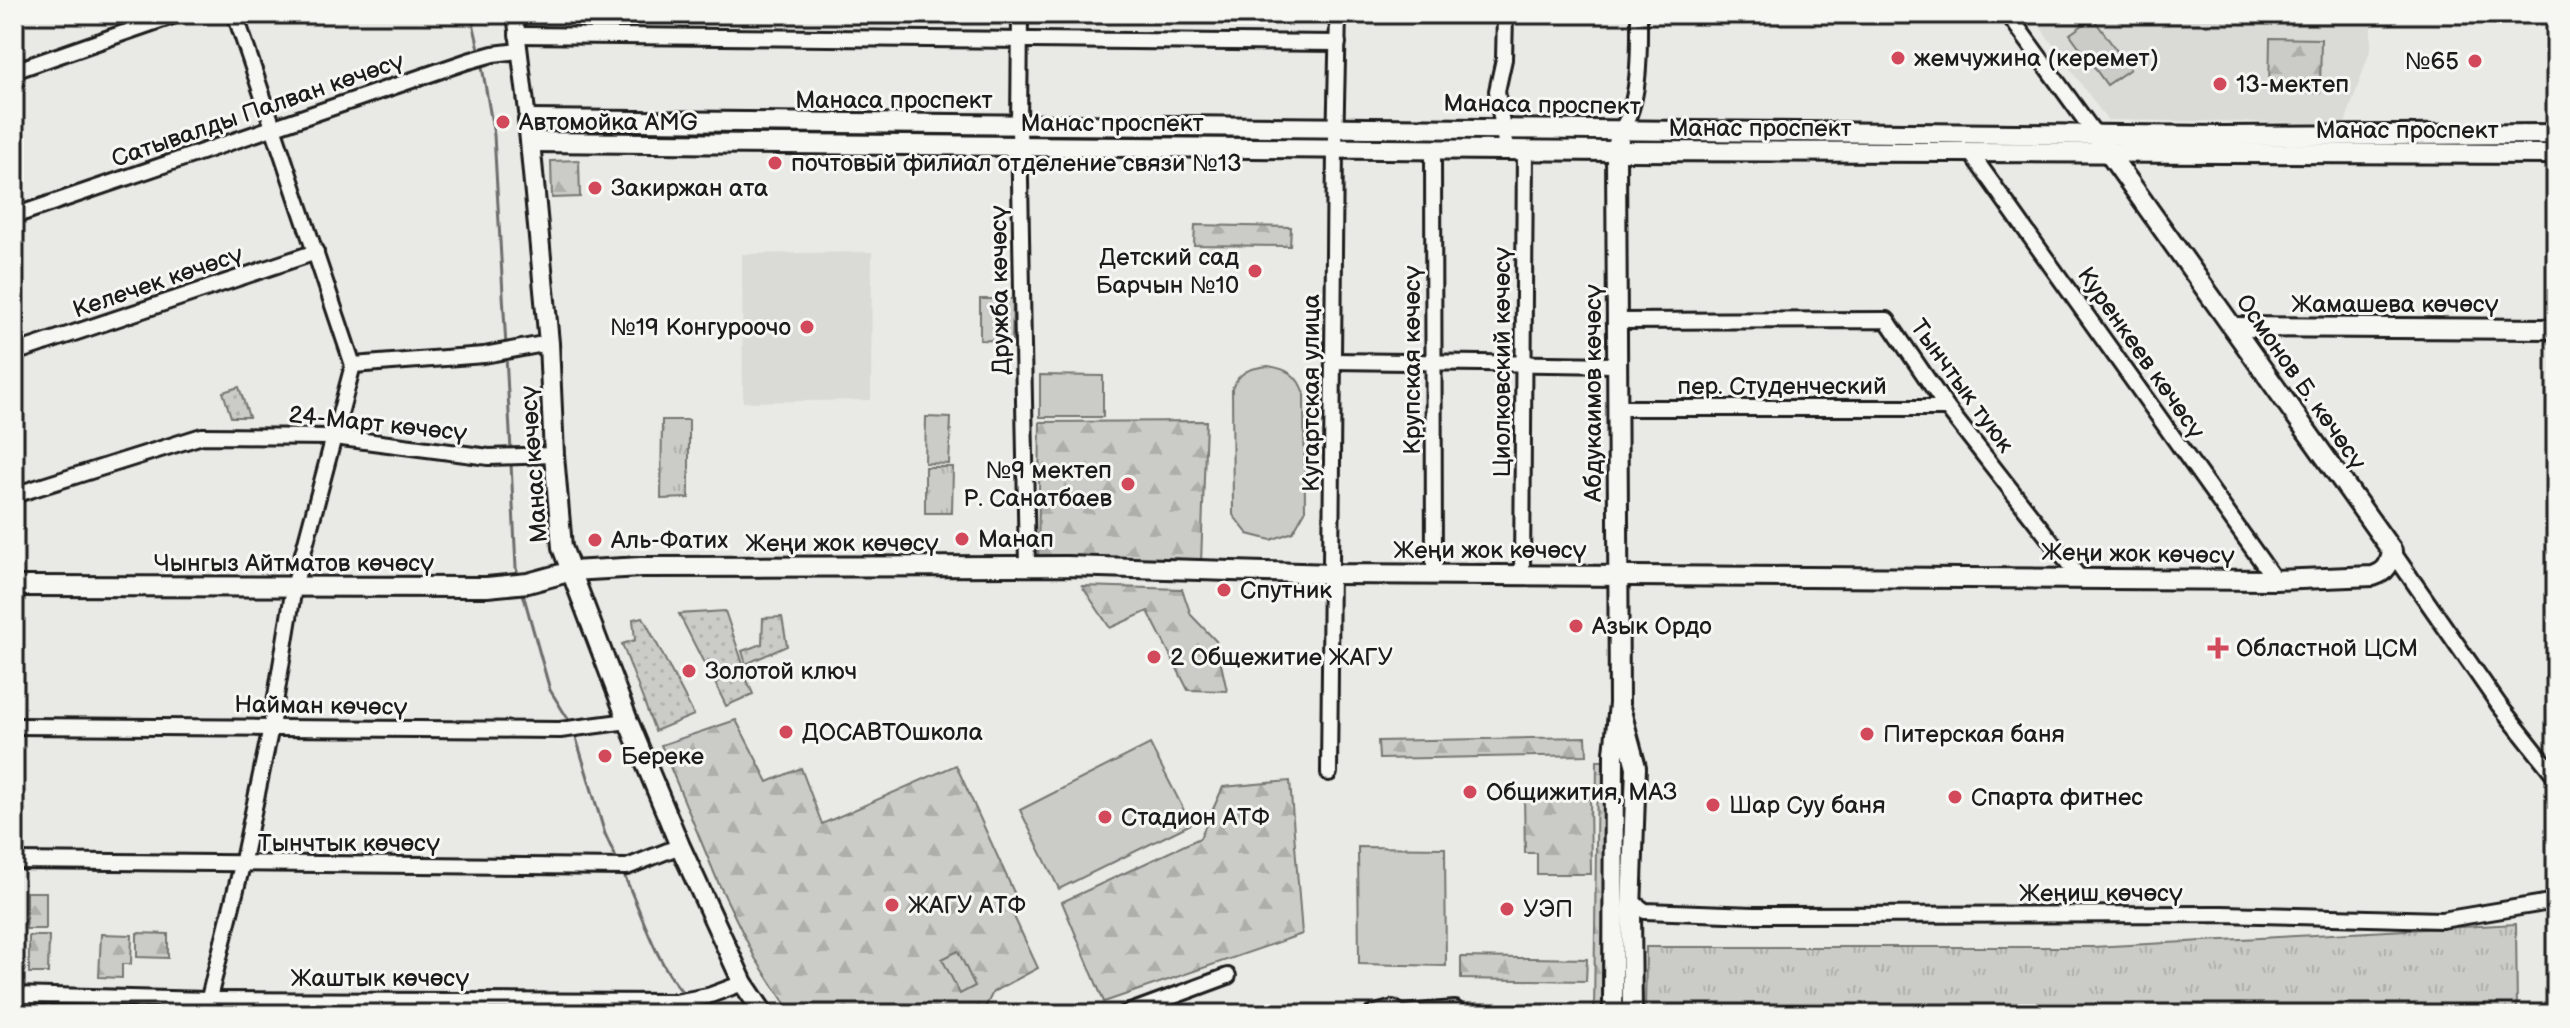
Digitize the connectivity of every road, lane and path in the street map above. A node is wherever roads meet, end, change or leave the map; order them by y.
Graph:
1 (178, 14) edge
2 (235, 14) edge
3 (515, 14) edge
4 (1020, 14) edge
5 (1338, 14) edge
6 (1505, 14) edge
7 (1639, 14) edge
8 (2008, 14) edge
9 (517, 35) junction
10 (1020, 38) junction
11 (1338, 43) junction
12 (519, 51) junction
13 (14, 71) edge
14 (528, 120) junction
15 (835, 124) junction
16 (1019, 125) junction
17 (1335, 127) junction
18 (273, 128) junction
19 (1502, 129) junction
20 (1621, 130) junction
21 (1797, 132) junction
22 (1938, 133) junction
23 (2095, 134) junction
24 (2556, 134) edge
25 (2435, 135) junction
26 (531, 142) junction
27 (835, 144) junction
28 (2222, 145) junction
29 (2296, 145) junction
30 (1020, 146) junction
31 (1335, 148) junction
32 (1433, 148) junction
33 (1515, 150) junction
34 (1616, 151) junction
35 (1797, 152) junction
36 (1938, 152) junction
37 (1970, 152) junction
38 (2109, 153) junction
39 (2434, 154) junction
40 (2556, 154) edge
41 (14, 216) edge
42 (316, 252) junction
43 (1616, 321) junction
44 (2233, 327) junction
45 (2556, 329) edge
46 (549, 343) junction
47 (14, 353) edge
48 (1333, 361) junction
49 (1434, 361) junction
50 (1525, 363) junction
51 (353, 365) junction
52 (1616, 365) junction
53 (1617, 408) junction
54 (1947, 408) junction
55 (334, 437) junction
56 (554, 455) junction
57 (14, 495) edge
58 (2392, 551) junction
59 (1027, 566) junction
60 (572, 571) junction
61 (1434, 573) junction
62 (1332, 574) junction
63 (1522, 574) junction
64 (1617, 576) junction
65 (2079, 577) junction
66 (2275, 580) junction
67 (14, 586) edge
68 (294, 587) junction
69 (1619, 704) junction
70 (628, 721) junction
71 (14, 726) edge
72 (271, 727) junction
73 (1329, 773) dead end
74 (2556, 777) edge
75 (680, 846) junction
76 (14, 861) edge
77 (242, 865) junction
78 (2556, 901) edge
79 (1638, 906) junction
80 (1228, 976) dead end
81 (743, 983) junction
82 (14, 995) edge
83 (207, 1007) edge
84 (1455, 1009) dead end
85 (1401, 1013) edge
86 (764, 1014) edge
87 (1125, 1014) edge
88 (1372, 1014) edge
89 (1613, 1014) edge
90 (1632, 1014) edge

1 - 13 street
2 - 18 street
3 - 9 street, Манас көчөсү
4 - 10 street, Дружба көчөсү
5 - 11 street, Кугартская улица
6 - 19 street, Циолковский көчөсү
7 - 20 street
8 - 23 street, Осмонов Б. көчөсү
9 - 10 street
9 - 12 street, Манас көчөсү
10 - 11 street
10 - 16 street, Дружба көчөсү
11 - 17 street, Кугартская улица
12 - 14 street, Манас көчөсү
12 - 18 street, Сатывалды Палван көчөсү
14 - 15 main road, Манаса проспект
14 - 26 main road, Манас көчөсү
15 - 16 main road, Манаса проспект
15 - 27 street
16 - 17 main road, Манаса проспект
16 - 30 street, Дружба көчөсү
17 - 19 main road, Манаса проспект
17 - 31 street, Кугартская улица
18 - 41 street, Сатывалды Палван көчөсү
18 - 42 street
19 - 20 main road, Манаса проспект
19 - 33 street, Циолковский көчөсү
20 - 21 main road, Манаса проспект
20 - 34 main road, Абдукаимов көчөсү
21 - 22 main road, Манаса проспект
21 - 35 main road
22 - 23 main road, Манаса проспект
22 - 36 main road
23 - 28 main road, Манаса проспект
23 - 38 main road, Осмонов Б. көчөсү
24 - 25 main road, Манаса проспект
25 - 29 main road, Манаса проспект
25 - 39 main road
26 - 27 main road, Манас проспект
26 - 46 main road, Манас көчөсү
27 - 30 main road, Манас проспект
28 - 29 main road, Манаса проспект
28 - 38 main road, Манас проспект
29 - 39 main road, Манас проспект
30 - 31 main road, Манас проспект
30 - 59 street, Дружба көчөсү
31 - 32 main road, Манас проспект
31 - 48 street, Кугартская улица
32 - 33 main road, Манас проспект
32 - 49 street, Крупская көчөсү
33 - 34 main road, Манас проспект
33 - 50 street, Циолковский көчөсү
34 - 35 main road, Манас проспект
34 - 43 main road, Абдукаимов көчөсү
35 - 36 main road, Манас проспект
36 - 37 main road, Манас проспект
37 - 38 main road, Манас проспект
37 - 66 street, Куренкеев көчөсү
38 - 44 main road, Осмонов Б. көчөсү
39 - 40 main road, Манас проспект
42 - 47 street, Келечек көчөсү
42 - 51 street
43 - 52 main road, Абдукаимов көчөсү
43 - 54 street, Тынчтык туюк
44 - 45 main road, Жамашева көчөсү
44 - 58 main road, Осмонов Б. көчөсү
46 - 51 street
46 - 56 main road, Манас көчөсү
48 - 49 street
48 - 62 street, Кугартская улица
49 - 50 street
49 - 61 street, Крупская көчөсү
50 - 52 street
50 - 63 street, Циолковский көчөсү
51 - 55 street
52 - 53 main road, Абдукаимов көчөсү
53 - 54 street, пер. Студенческий
53 - 64 main road, Абдукаимов көчөсү
54 - 65 street, Тынчтык туюк
55 - 56 street, 24-Март көчөсү
55 - 57 street, 24-Март көчөсү
55 - 68 street
56 - 60 main road, Манас көчөсү
58 - 66 main road, Жеңи жок көчөсү
58 - 74 street, Осмонов Б. көчөсү
59 - 60 main road, Жеңи жок көчөсү
59 - 62 main road, Жеңи жок көчөсү
60 - 68 main road, Чынгыз Айтматов көчөсү
60 - 70 main road, Манас көчөсү
61 - 62 main road, Жеңи жок көчөсү
61 - 63 main road, Жеңи жок көчөсү
62 - 73 street, Кугартская улица
63 - 64 main road, Жеңи жок көчөсү
64 - 65 main road, Жеңи жок көчөсү
64 - 69 main road, Абдукаимов көчөсү
65 - 66 main road, Жеңи жок көчөсү
67 - 68 main road, Чынгыз Айтматов көчөсү
68 - 72 street
69 - 79 main road, Абдукаимов көчөсү
69 - 89 main road, Абдукаимов көчөсү
70 - 72 street, Найман көчөсү
70 - 75 main road, Манас көчөсү
71 - 72 street, Найман көчөсү
72 - 77 street
75 - 77 street, Тынчтык көчөсү
75 - 81 main road, Манас көчөсү
76 - 77 street, Тынчтык көчөсү
77 - 83 street
78 - 79 street, Жеңиш көчөсү
79 - 90 main road, Абдукаимов көчөсү
80 - 87 street
81 - 83 street, Жаштык көчөсү
81 - 86 main road, Манас көчөсү
82 - 83 street, Жаштык көчөсү
84 - 85 street
85 - 88 street

